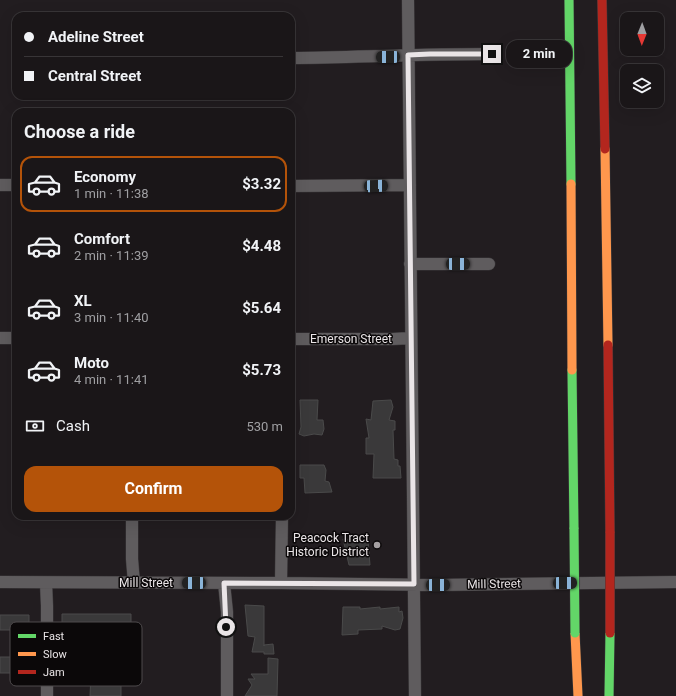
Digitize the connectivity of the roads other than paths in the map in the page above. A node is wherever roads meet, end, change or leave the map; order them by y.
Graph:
1 (408, 0) edge
2 (569, 0) edge
3 (602, 0) edge
4 (492, 54) dead end
5 (408, 55) junction
6 (295, 58) edge
7 (0, 185) edge
8 (12, 185) edge
9 (410, 185) junction
10 (295, 186) edge
11 (410, 264) junction
12 (489, 264) dead end
13 (0, 338) edge
14 (12, 338) edge
15 (411, 338) junction
16 (295, 339) edge
17 (132, 520) edge
18 (282, 520) edge
19 (0, 582) edge
20 (676, 582) edge
21 (46, 583) junction
22 (134, 583) junction
23 (224, 583) junction
24 (281, 583) junction
25 (414, 584) junction
26 (47, 622) edge
27 (46, 686) edge
28 (610, 695) edge
29 (46, 696) edge
30 (227, 696) edge
31 (415, 696) edge
32 (578, 696) edge

1 - 5 street
2 - 32 highway, bridge
3 - 28 highway, bridge
4 - 5 street
5 - 6 street
5 - 9 street
7 - 8 street
9 - 10 street
9 - 11 street
11 - 12 street
11 - 15 street
13 - 14 street
15 - 16 street, Emerson Street
15 - 25 street
17 - 22 street
18 - 24 street
19 - 21 street, Mill Street
20 - 25 street, Mill Street
21 - 22 street, Mill Street
21 - 26 street
22 - 23 street, Mill Street
23 - 24 street, Mill Street
23 - 30 street
24 - 25 street, Mill Street
25 - 31 street
27 - 29 street

